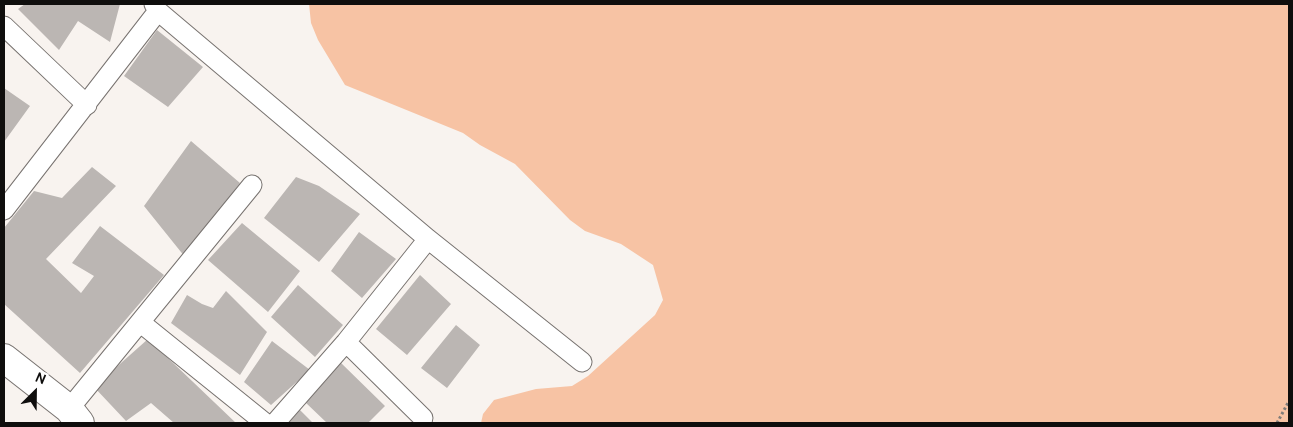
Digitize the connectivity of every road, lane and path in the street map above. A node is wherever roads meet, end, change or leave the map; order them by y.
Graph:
1 (156, 8) edge
2 (4, 26) edge
3 (87, 105) junction
4 (252, 185) dead end
5 (4, 210) edge
6 (428, 239) junction
7 (141, 322) junction
8 (346, 342) junction
9 (4, 358) edge
10 (582, 362) dead end
11 (1289, 401) edge
12 (74, 416) edge
13 (423, 418) dead end
14 (264, 423) edge
15 (275, 423) edge
16 (1277, 423) edge

1 - 3 street
1 - 6 street
2 - 3 street
3 - 5 street
4 - 7 street
6 - 8 street
6 - 10 street
7 - 12 street
7 - 14 street
8 - 13 street
8 - 15 street
9 - 12 street
11 - 16 path

